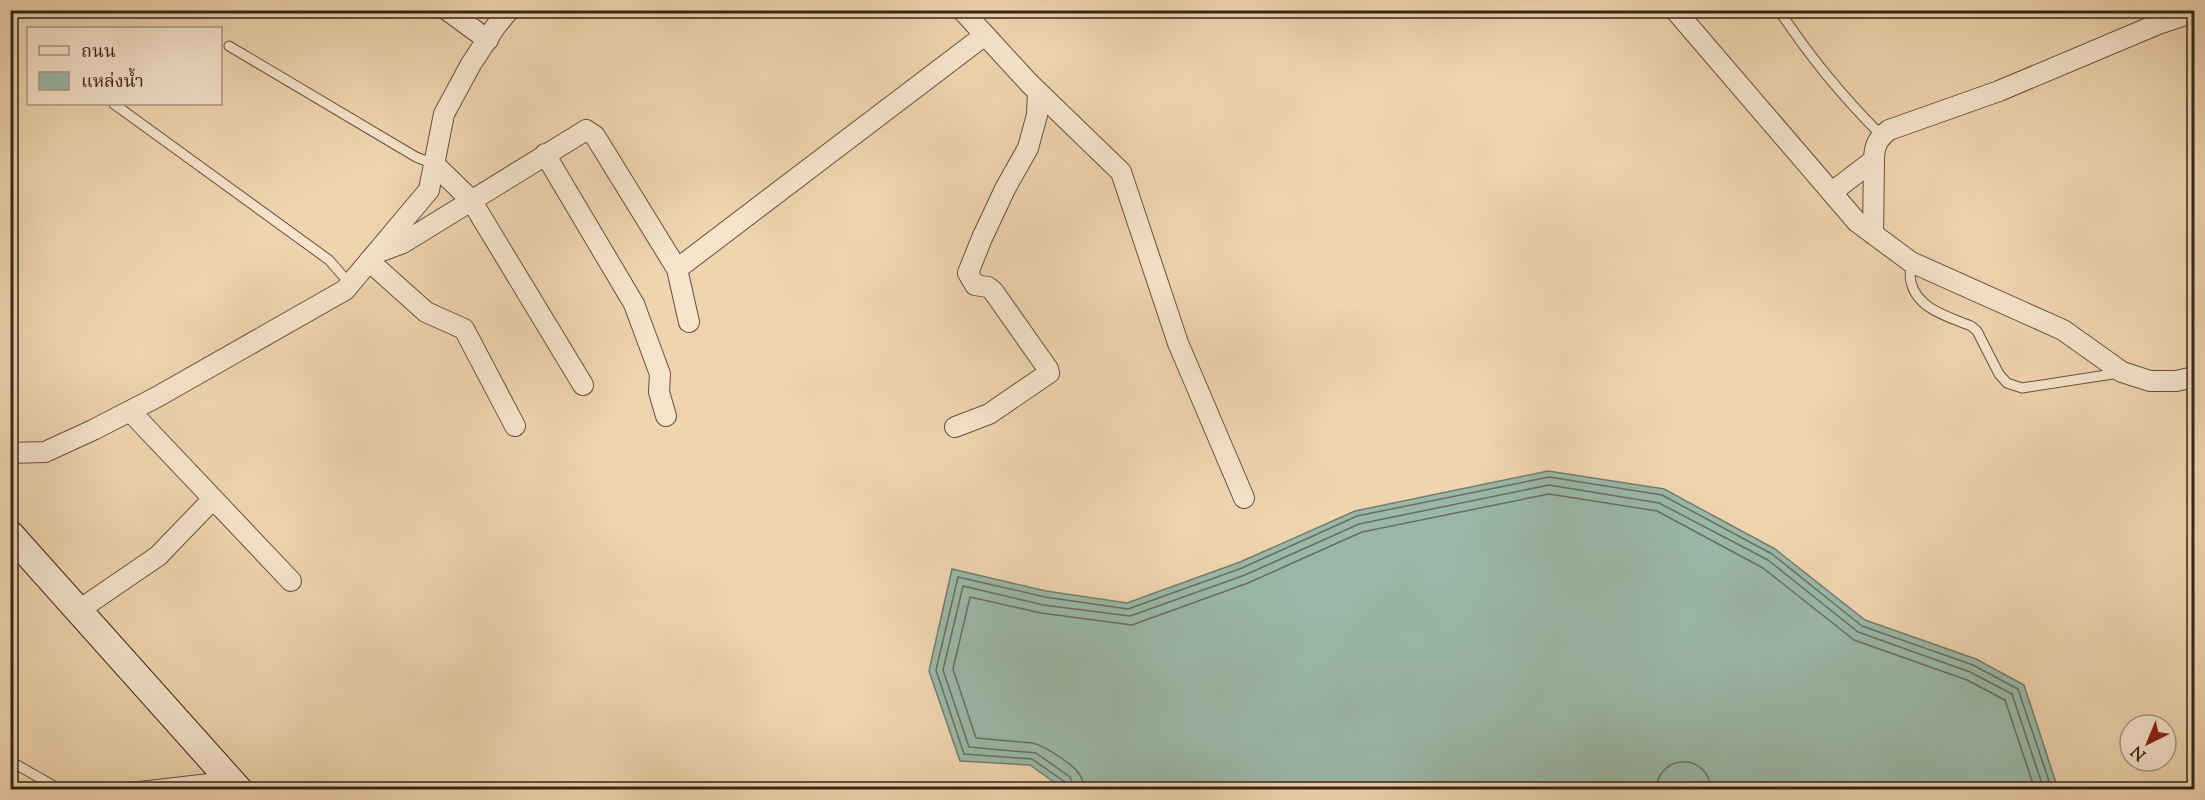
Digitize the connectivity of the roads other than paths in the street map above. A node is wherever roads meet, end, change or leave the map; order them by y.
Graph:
1 (447, 10) edge
2 (509, 10) edge
3 (962, 10) edge
4 (1675, 10) edge
5 (1779, 10) edge
6 (2194, 12) edge
7 (985, 35) junction
8 (488, 40) junction
9 (229, 46) dead end
10 (1038, 93) junction
11 (115, 105) edge
12 (1881, 135) junction
13 (545, 154) junction
14 (1874, 160) junction
15 (434, 164) junction
16 (1832, 192) junction
17 (471, 200) junction
18 (1873, 234) junction
19 (372, 257) junction
20 (1911, 262) junction
21 (676, 268) junction
22 (350, 284) junction
23 (689, 322) dead end
24 (2122, 372) junction
25 (2194, 378) edge
26 (583, 385) dead end
27 (130, 411) junction
28 (666, 416) dead end
29 (515, 426) dead end
30 (955, 427) dead end
31 (10, 453) edge
32 (1244, 498) dead end
33 (213, 499) junction
34 (10, 534) edge
35 (291, 581) dead end
36 (79, 610) junction
37 (10, 761) edge
38 (233, 783) edge
39 (61, 789) edge
40 (109, 789) edge

1 - 8 street
2 - 8 street
3 - 7 street
4 - 16 street
5 - 12 lane
6 - 12 street
7 - 10 street
7 - 21 street
8 - 15 street
9 - 15 lane
10 - 30 street
10 - 32 street
11 - 22 lane
12 - 14 street
13 - 17 street
13 - 21 street
13 - 28 street
14 - 16 street
14 - 18 street
15 - 17 street
15 - 19 street
16 - 18 street
17 - 19 street
17 - 26 street
18 - 20 street
19 - 22 street
19 - 29 street
20 - 24 street
20 - 24 lane
21 - 23 street
22 - 27 street
24 - 25 street
27 - 31 street
27 - 33 street
33 - 35 street
33 - 36 street
34 - 36 street
36 - 38 street
37 - 39 lane
38 - 40 lane

